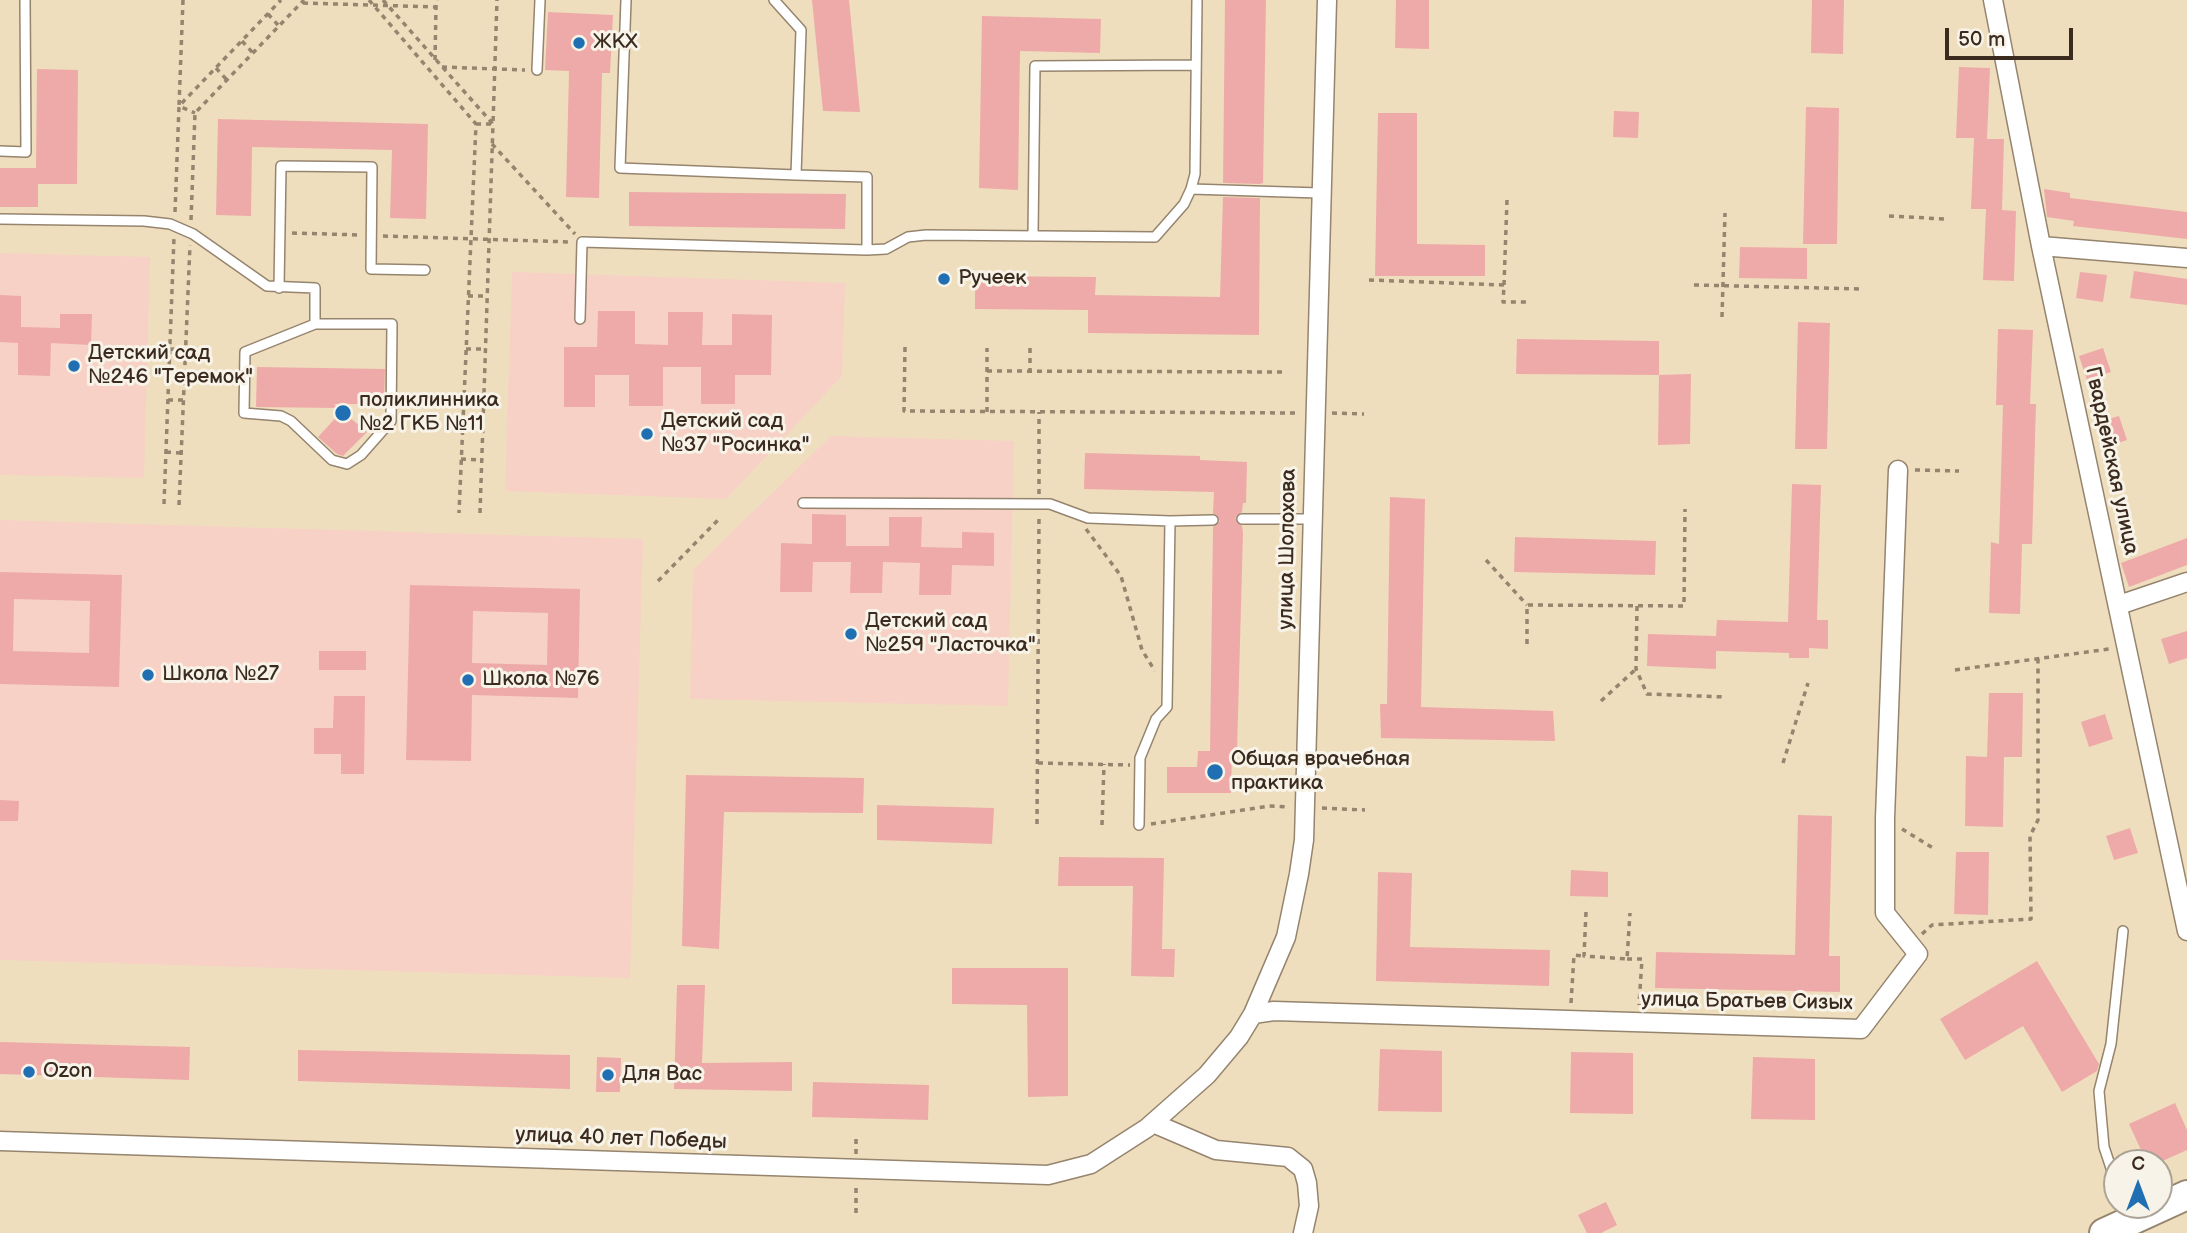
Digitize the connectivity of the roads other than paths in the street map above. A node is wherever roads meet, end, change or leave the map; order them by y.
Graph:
1 (25, 0) edge
2 (540, 0) edge
3 (626, 0) edge
4 (774, 0) edge
5 (1196, 0) edge
6 (1327, 0) edge
7 (1993, 0) edge
8 (1196, 65) junction
9 (537, 70) road end
10 (0, 152) edge
11 (796, 175) junction
12 (1191, 189) junction
13 (1319, 193) junction
14 (0, 219) edge
15 (1033, 235) junction
16 (2041, 246) junction
17 (867, 250) junction
18 (2187, 258) edge
19 (425, 270) dead end
20 (279, 288) junction
21 (580, 319) dead end
22 (314, 324) junction
23 (1898, 470) road end
24 (803, 503) dead end
25 (1242, 519) dead end
26 (1312, 519) junction
27 (1213, 520) dead end
28 (1170, 521) junction
29 (2187, 582) edge
30 (2119, 605) junction
31 (1139, 825) road end
32 (2123, 931) dead end
33 (2187, 931) edge
34 (1253, 1014) junction
35 (1207, 1075) joint
36 (1153, 1123) junction
37 (0, 1141) edge
38 (2105, 1149) edge
39 (2187, 1195) edge
40 (2119, 1223) edge
41 (1303, 1233) edge

1 - 10 lane
2 - 9 lane
3 - 11 lane
4 - 11 lane
5 - 8 lane
6 - 13 street, улица Шолохова
7 - 16 street, Гвардейская улица
8 - 12 lane
8 - 15 lane
11 - 17 lane
12 - 13 lane
12 - 15 lane
13 - 26 street, улица Шолохова
14 - 20 lane
15 - 17 lane
16 - 18 street
16 - 30 street, Гвардейская улица
17 - 21 lane
19 - 20 lane
20 - 22 lane
22 - 22 lane
23 - 34 street, улица Братьев Сизых
24 - 28 lane
25 - 26 lane
26 - 34 street, улица Шолохова
27 - 28 lane
28 - 31 lane
29 - 30 street
30 - 33 street, Гвардейская улица
32 - 38 lane
34 - 35 street, улица Шолохова
35 - 36 street, улица 40 лет Победы
36 - 37 street, улица 40 лет Победы
36 - 41 street
39 - 40 main road

